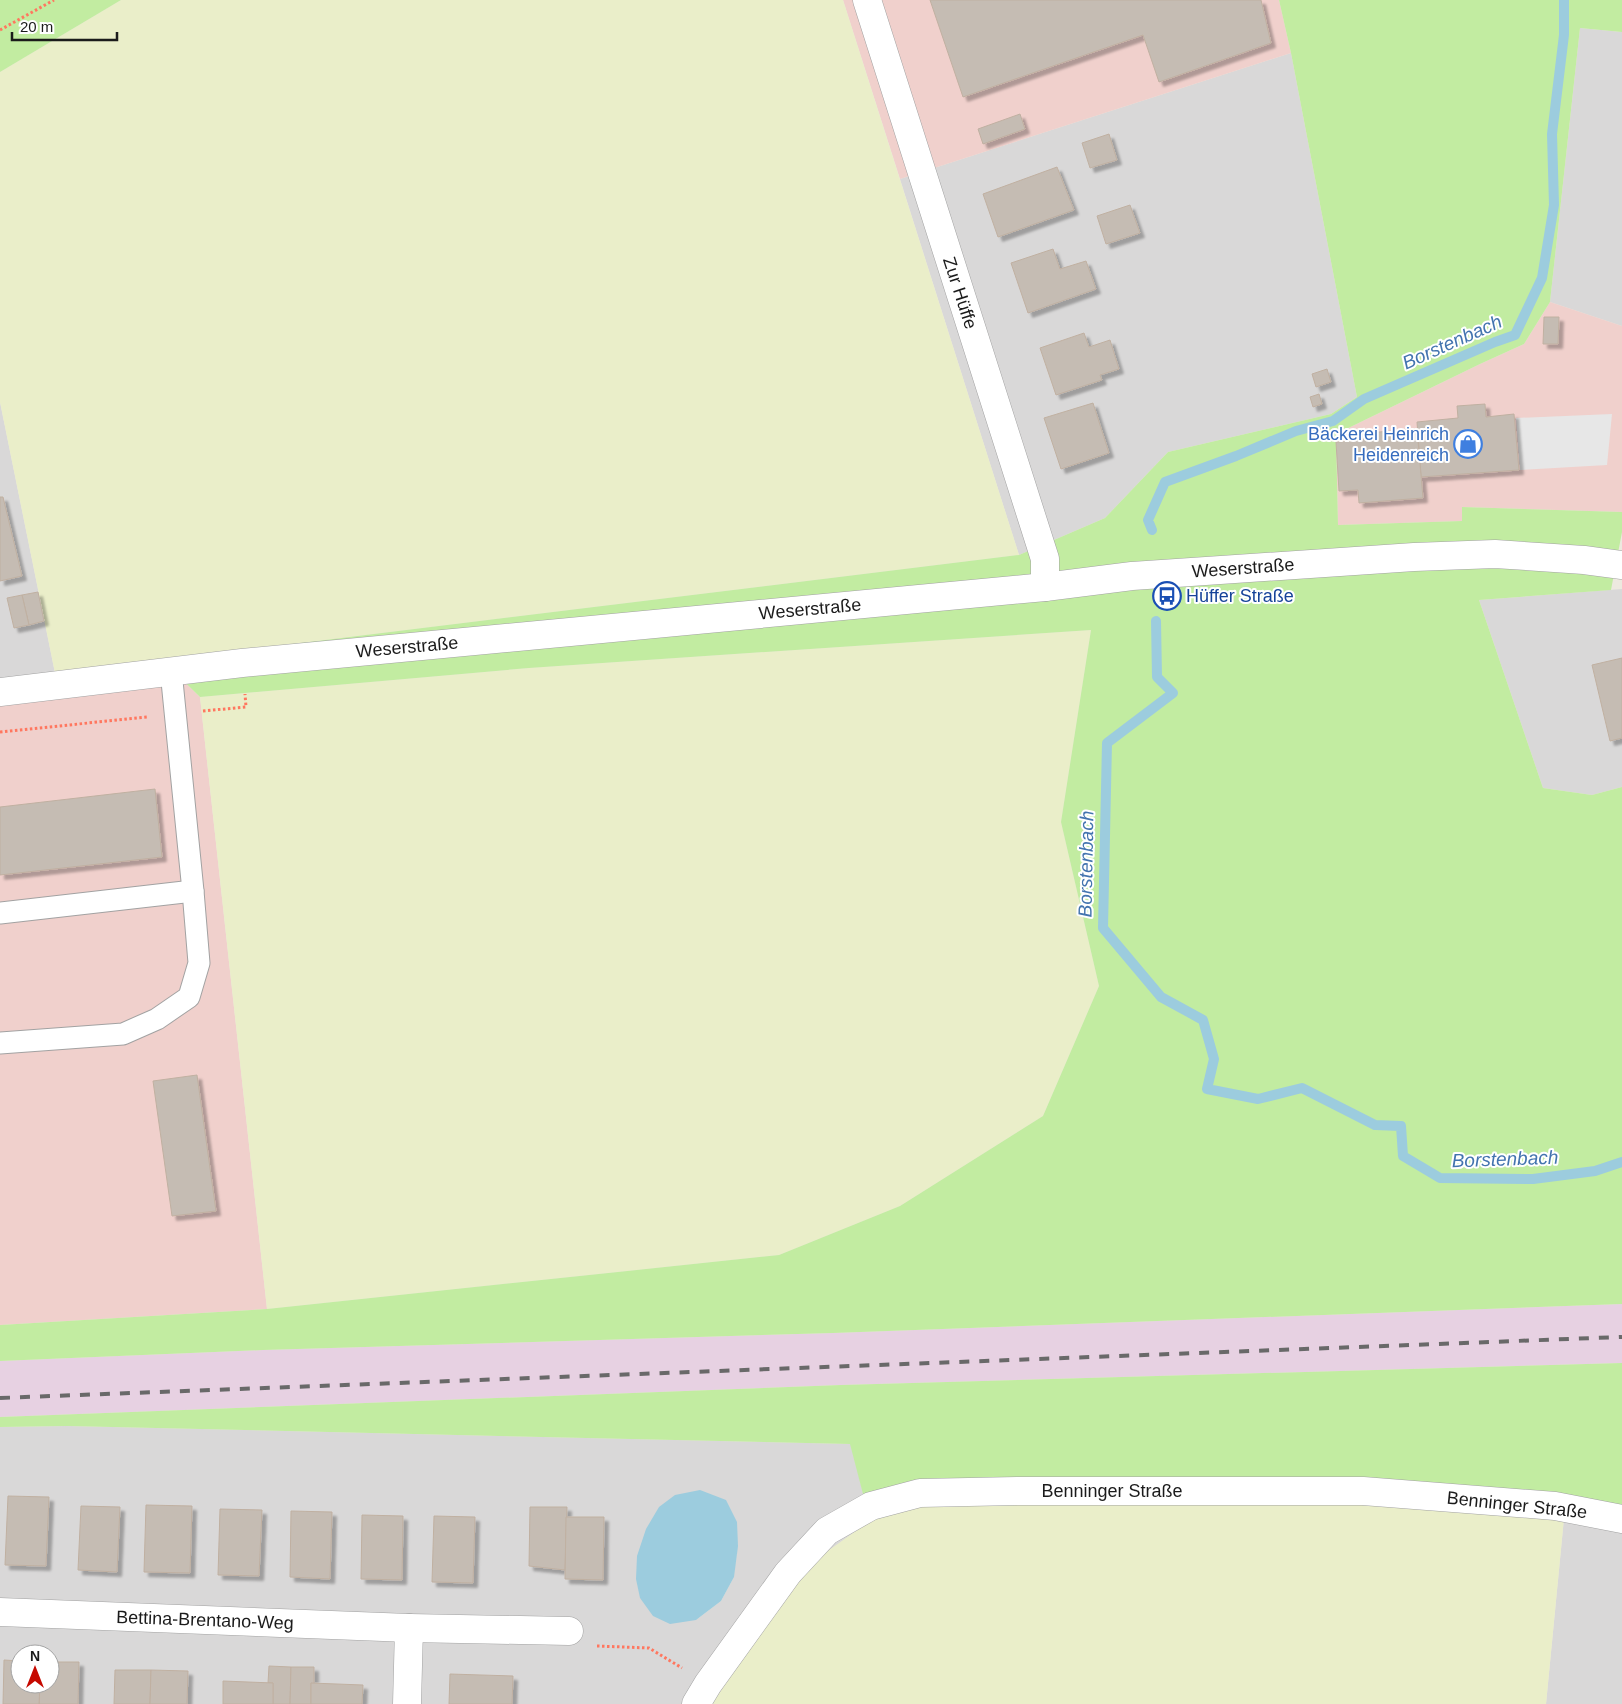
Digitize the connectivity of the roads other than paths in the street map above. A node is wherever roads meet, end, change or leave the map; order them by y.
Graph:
1 (867, 0) edge
2 (1622, 565) edge
3 (1045, 587) junction
4 (171, 671) junction
5 (0, 692) edge
6 (193, 891) junction
7 (0, 913) edge
8 (0, 1042) edge
9 (1622, 1519) edge
10 (0, 1612) edge
11 (409, 1628) junction
12 (569, 1631) road end
13 (702, 1694) edge
14 (407, 1704) edge

1 - 3 street, Zur Hüffe
2 - 3 street, Weserstraße
3 - 4 street, Weserstraße
4 - 5 street, Weserstraße
4 - 6 lane
6 - 7 lane
6 - 8 lane
9 - 13 street, Benninger Straße
10 - 11 street, Bettina-Brentano-Weg
11 - 12 street, Bettina-Brentano-Weg
11 - 14 street

